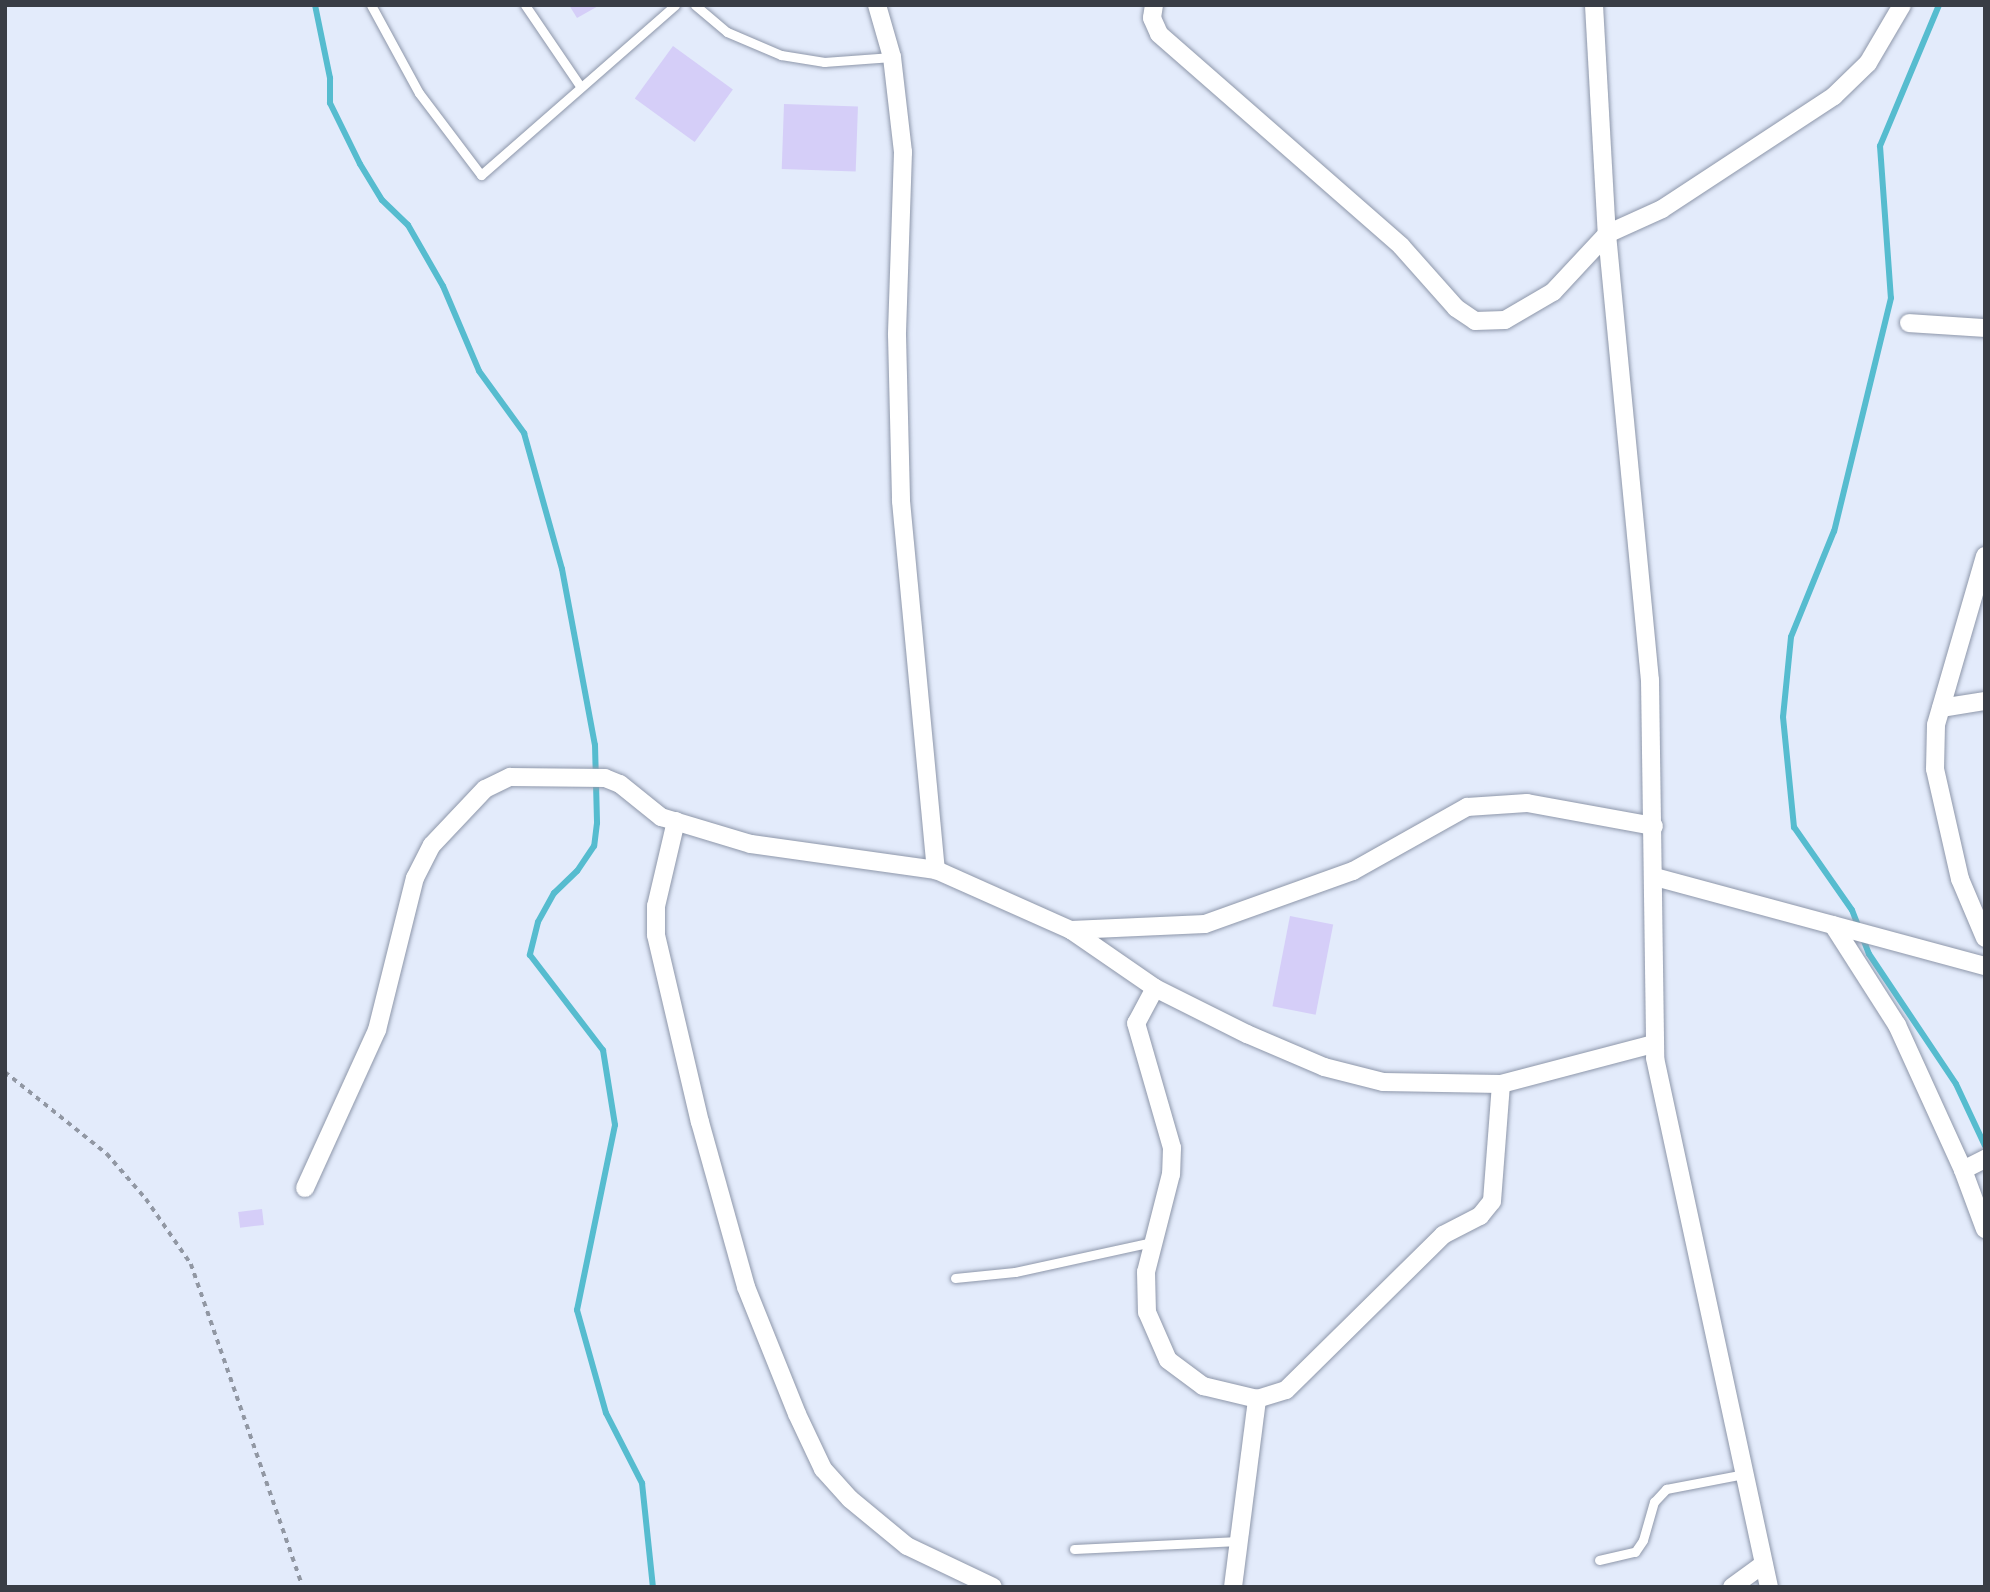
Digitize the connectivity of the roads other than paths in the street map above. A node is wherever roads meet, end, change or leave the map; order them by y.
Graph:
1 (371, 5) edge
2 (524, 5) edge
3 (674, 5) edge
4 (695, 5) edge
5 (877, 5) edge
6 (1154, 5) edge
7 (1594, 5) edge
8 (1902, 5) edge
9 (892, 57) junction
10 (580, 86) junction
11 (1607, 234) junction
12 (1909, 323) dead end
13 (1985, 328) edge
14 (1985, 556) edge
15 (1985, 701) edge
16 (1941, 708) junction
17 (676, 821) junction
18 (1654, 826) junction
19 (936, 870) junction
20 (1655, 877) junction
21 (1839, 927) junction
22 (1071, 930) junction
23 (1985, 938) edge
24 (1985, 966) edge
25 (1155, 988) junction
26 (1654, 1044) junction
27 (1501, 1084) junction
28 (1974, 1164) edge
29 (305, 1188) dead end
30 (1985, 1230) edge
31 (1153, 1242) junction
32 (955, 1278) dead end
33 (1257, 1399) junction
34 (1744, 1474) junction
35 (1240, 1541) junction
36 (1074, 1549) dead end
37 (1599, 1560) dead end
38 (1764, 1564) junction
39 (993, 1587) edge
40 (1233, 1587) edge
41 (1731, 1587) edge
42 (1769, 1587) edge

1 - 10 lane
2 - 10 lane
3 - 10 lane
4 - 9 lane
5 - 9 street
6 - 11 street
7 - 11 street
8 - 11 street
9 - 19 street
11 - 18 street
12 - 13 street
14 - 16 street
15 - 16 street
16 - 23 street
17 - 19 street
17 - 29 street
17 - 39 street
18 - 20 street
18 - 22 street
19 - 22 street
20 - 21 street
20 - 26 street
21 - 24 street
21 - 28 street
22 - 25 street
25 - 27 street
25 - 31 street
26 - 27 street
26 - 34 street
27 - 33 street
28 - 30 street
31 - 32 lane
31 - 33 street
33 - 35 street
34 - 37 lane
34 - 38 street
35 - 36 lane
35 - 40 street
38 - 41 street
38 - 42 street

